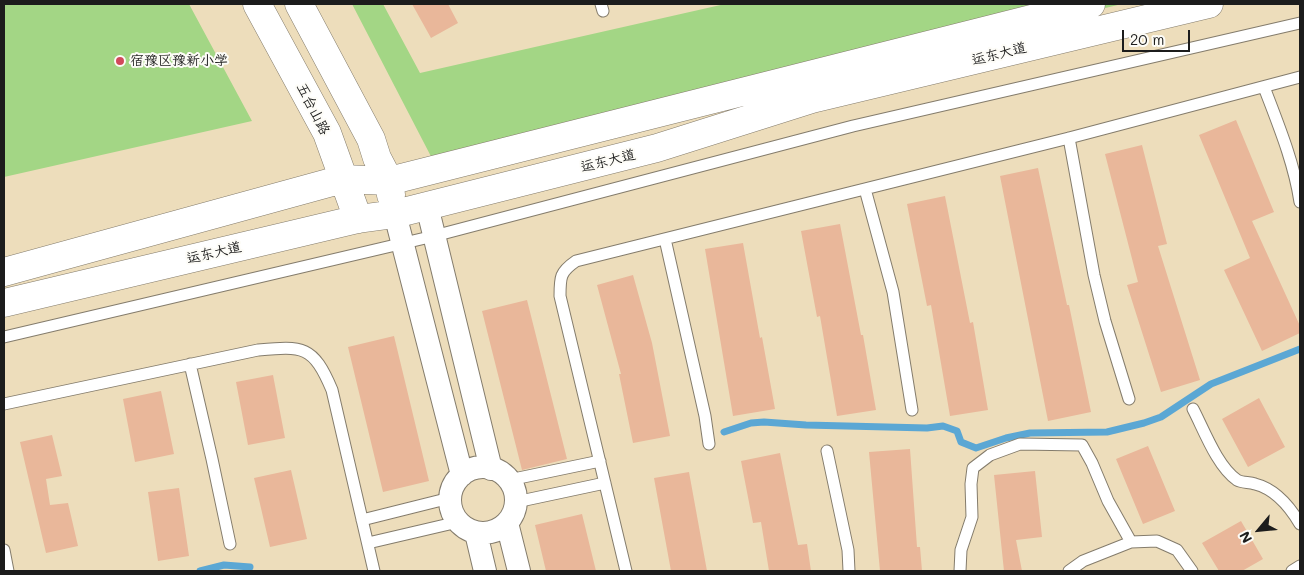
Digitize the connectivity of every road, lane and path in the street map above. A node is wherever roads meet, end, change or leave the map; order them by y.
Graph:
1 (258, 4) edge
2 (299, 4) edge
3 (1091, 4) edge
4 (1209, 4) edge
5 (1300, 23) edge
6 (1300, 77) edge
7 (1264, 87) junction
8 (1069, 138) junction
9 (343, 179) junction
10 (389, 181) junction
11 (865, 189) junction
12 (1300, 202) edge
13 (426, 206) junction
14 (395, 214) junction
15 (358, 219) junction
16 (434, 236) junction
17 (665, 238) junction
18 (402, 243) junction
19 (4, 272) edge
20 (4, 303) edge
21 (4, 337) edge
22 (190, 364) junction
23 (1128, 399) dead end
24 (4, 404) edge
25 (1192, 409) dead end
26 (912, 410) dead end
27 (709, 444) dead end
28 (827, 451) dead end
29 (600, 460) junction
30 (500, 474) junction
31 (462, 475) junction
32 (605, 483) junction
33 (450, 498) junction
34 (516, 502) junction
35 (362, 520) junction
36 (507, 523) junction
37 (1300, 524) edge
38 (467, 528) junction
39 (1130, 542) junction
40 (368, 543) junction
41 (230, 544) dead end
42 (4, 550) edge
43 (1300, 566) edge
44 (8, 571) edge
45 (374, 571) edge
46 (485, 571) edge
47 (519, 571) edge
48 (626, 571) edge
49 (849, 571) edge
50 (960, 571) edge
51 (1069, 571) edge
52 (1192, 571) edge
53 (1292, 571) edge

1 - 9 main road, 五台山路
2 - 10 main road
3 - 10 main road, 运东大道
4 - 13 main road, 运东大道
5 - 16 lane
6 - 7 lane
7 - 8 lane
7 - 12 lane
8 - 11 lane
8 - 23 lane
9 - 10 main road, 运东大道
9 - 15 main road, 五台山路
9 - 19 main road, 运东大道
10 - 14 main road
11 - 17 lane
11 - 26 lane
13 - 14 main road, 运东大道
13 - 16 street
14 - 15 main road, 运东大道
14 - 18 street
15 - 20 main road, 运东大道
16 - 18 lane
16 - 30 street
17 - 27 lane
17 - 29 lane
18 - 21 lane
18 - 31 street
22 - 24 lane
22 - 35 lane
22 - 41 lane
25 - 37 lane
28 - 49 lane
29 - 30 lane
29 - 32 lane
30 - 31 street
30 - 34 street
31 - 33 street
32 - 34 lane
32 - 48 lane
33 - 35 lane
33 - 38 street
34 - 36 street
35 - 40 lane
36 - 38 street
36 - 47 street
38 - 40 lane
38 - 46 street
39 - 50 lane
39 - 51 lane
39 - 52 lane
40 - 45 lane
42 - 44 lane
43 - 53 lane

